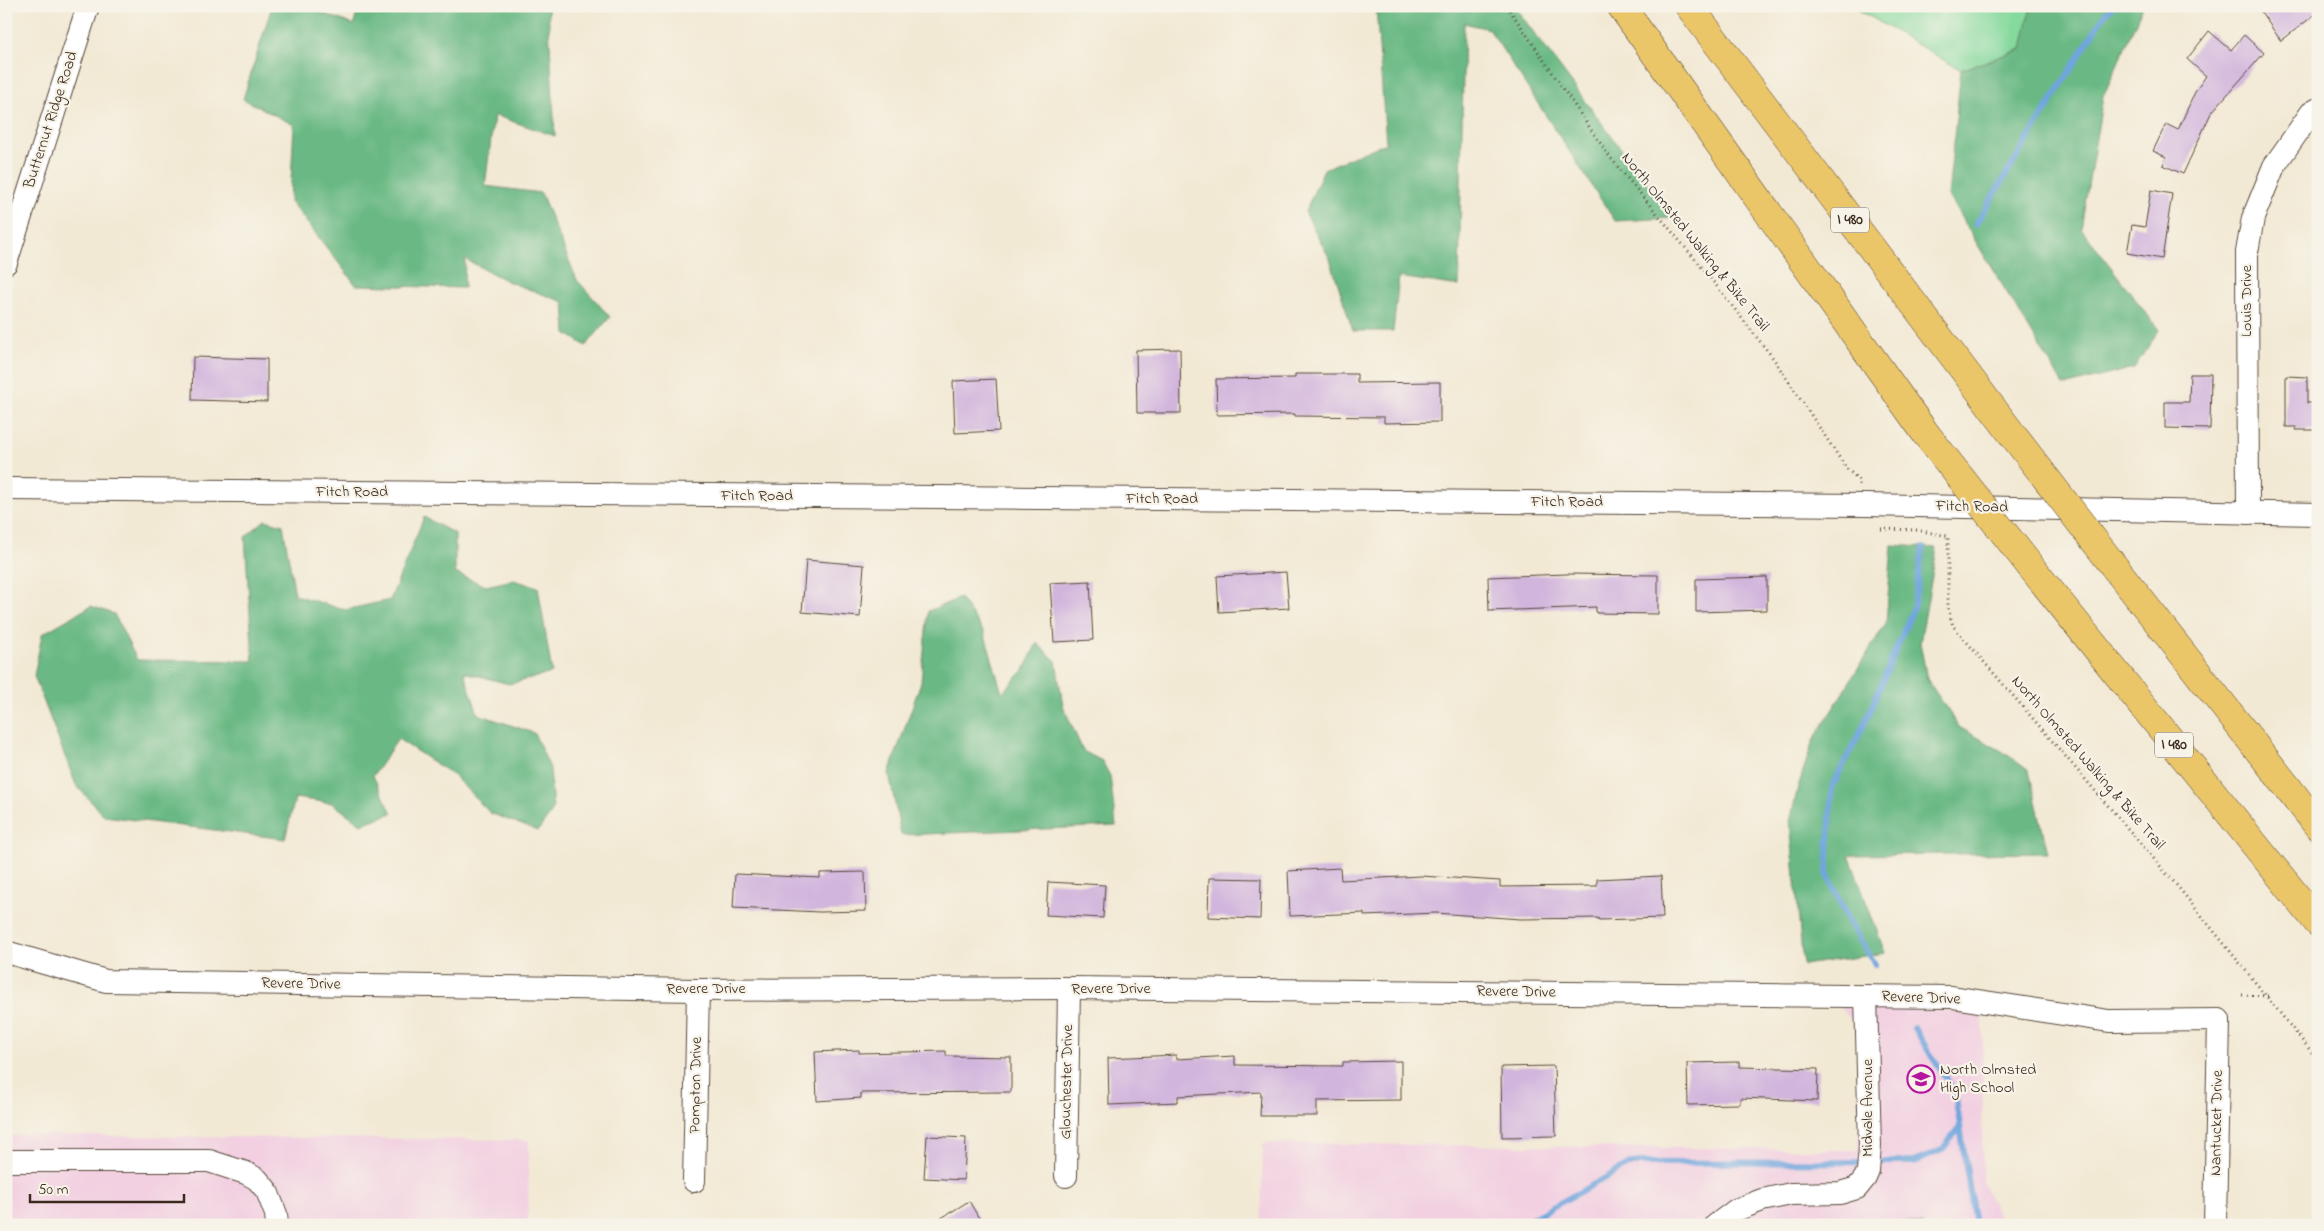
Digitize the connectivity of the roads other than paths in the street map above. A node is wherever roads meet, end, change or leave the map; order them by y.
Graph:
1 (88, 6) edge
2 (1621, 6) edge
3 (1689, 6) edge
4 (2318, 108) edge
5 (6, 263) edge
6 (6, 489) edge
7 (2248, 513) junction
8 (2318, 514) edge
9 (2318, 826) edge
10 (2318, 923) edge
11 (6, 952) edge
12 (1069, 988) junction
13 (698, 990) junction
14 (1866, 996) junction
15 (2218, 1020) joint
16 (6, 1161) edge
17 (1066, 1176) dead end
18 (694, 1181) dead end
19 (277, 1225) edge
20 (1716, 1225) edge
21 (2215, 1225) edge

1 - 5 street, Butternut Ridge Road
2 - 10 highway, I 480, bridge
3 - 9 highway, I 480, bridge
4 - 7 street, Louis Drive
6 - 7 street, Fitch Road
7 - 8 street, Fitch Road
11 - 13 street, Revere Drive
12 - 13 street, Revere Drive
12 - 14 street, Revere Drive
12 - 17 street, Glouchester Drive
13 - 18 street, Pompton Drive
14 - 15 street, Revere Drive
14 - 20 street, Midvale Avenue
15 - 21 street, Nantucket Drive
16 - 19 street

